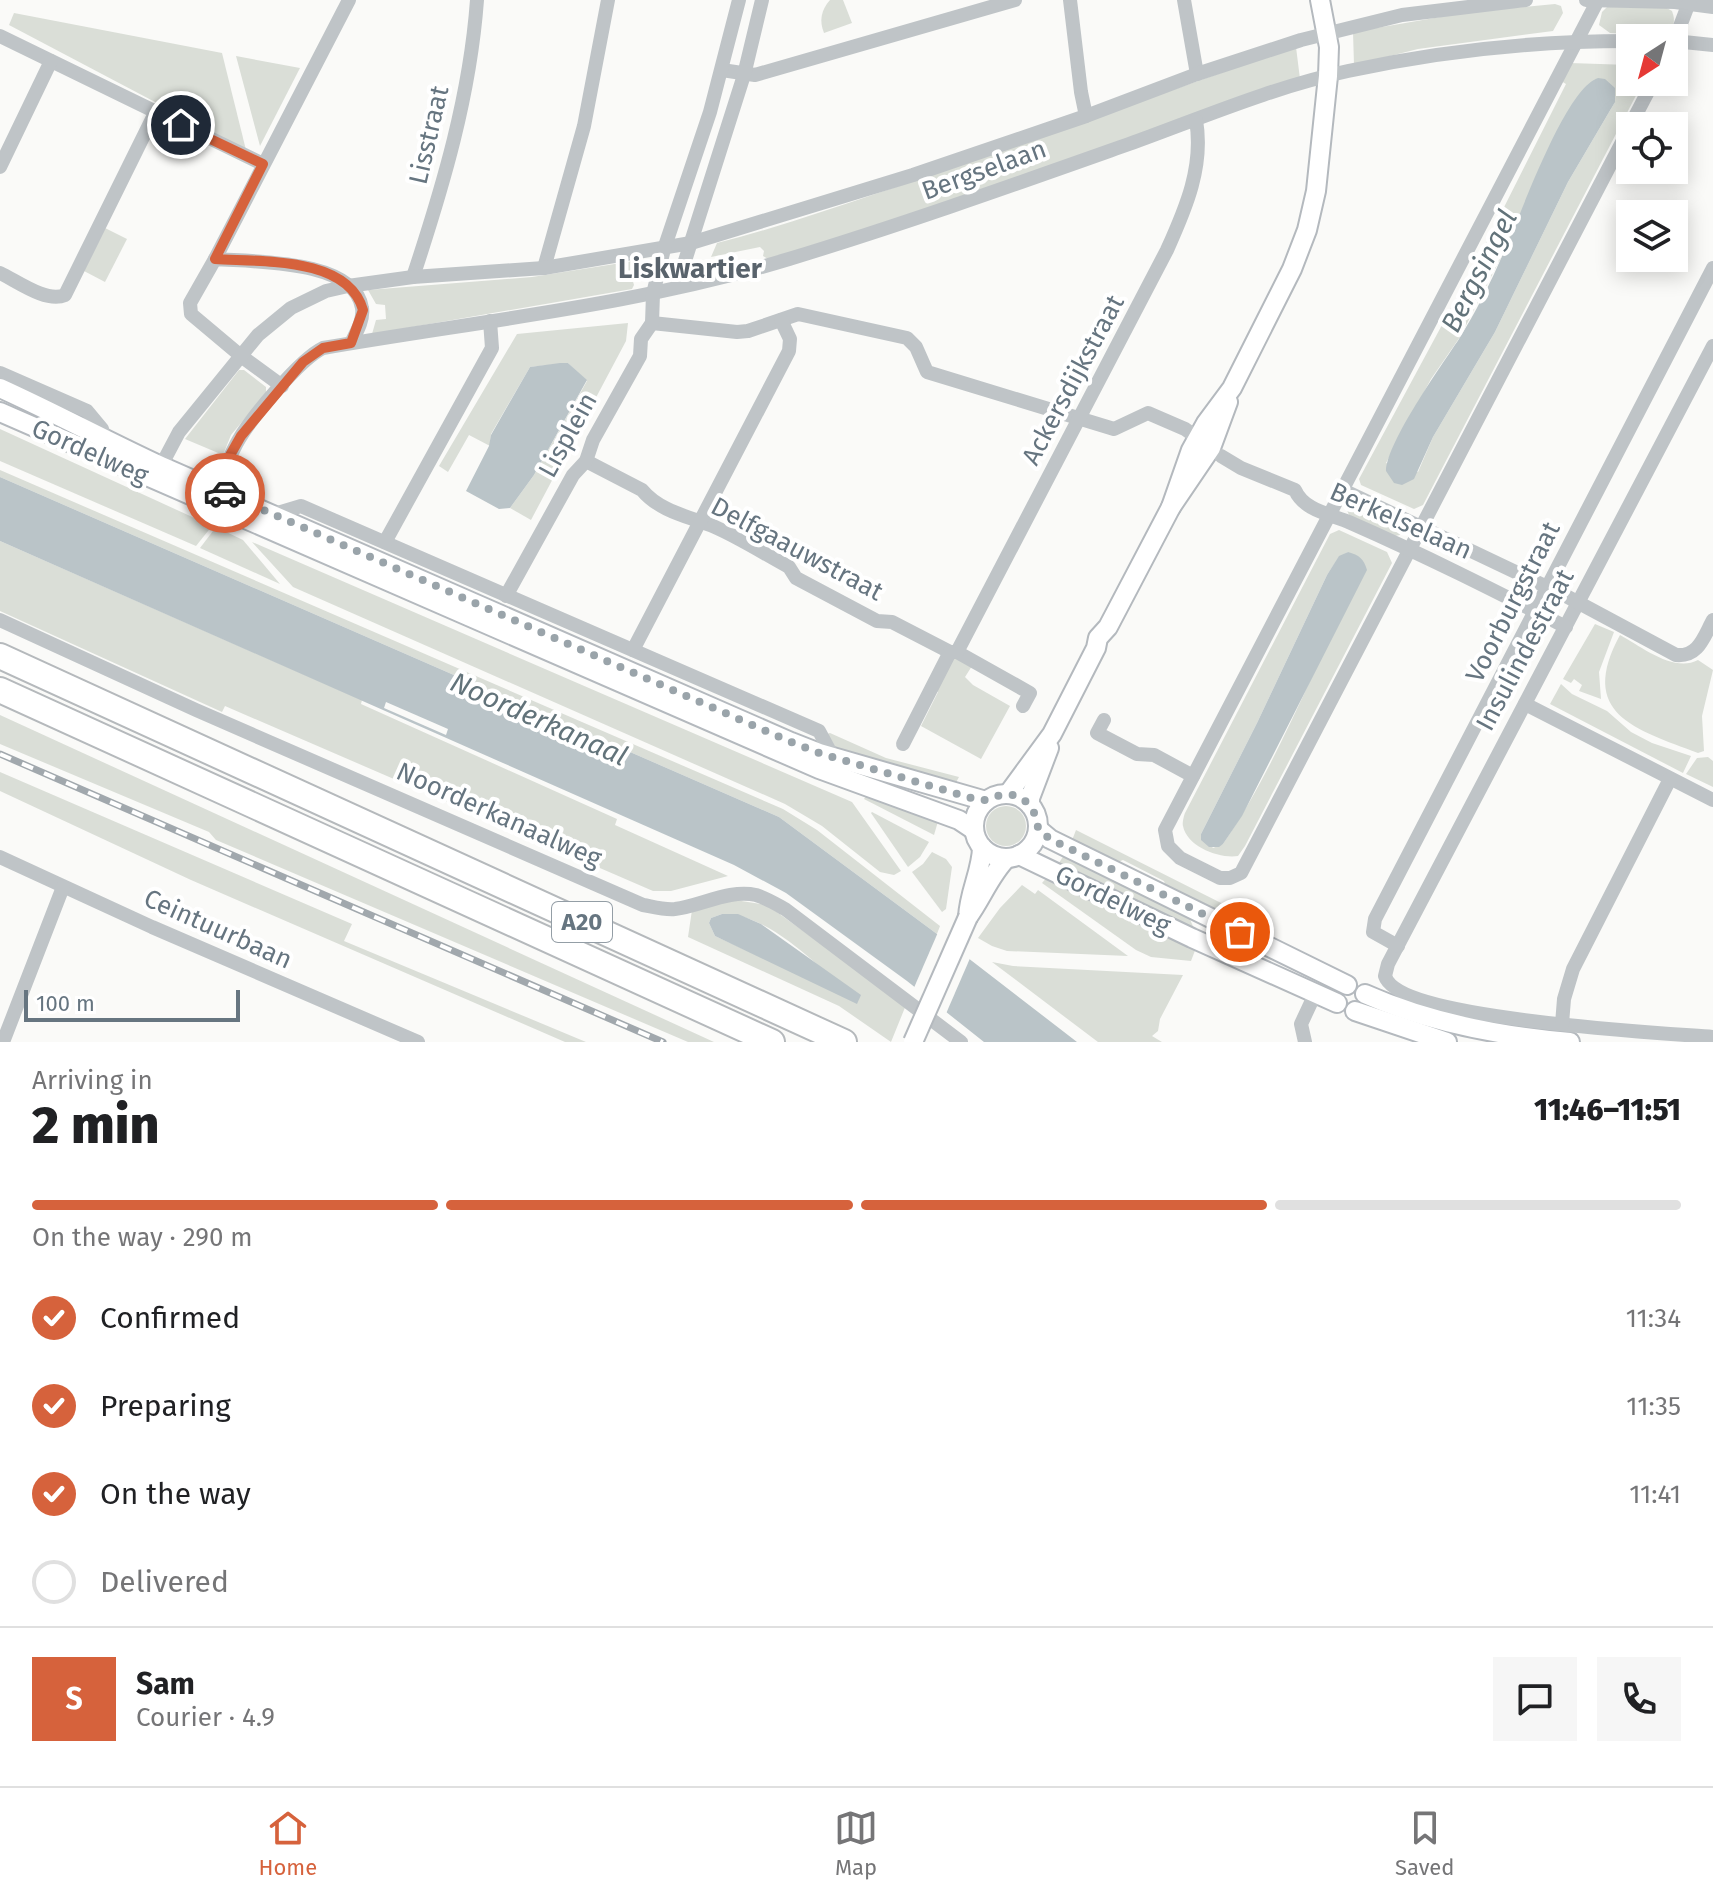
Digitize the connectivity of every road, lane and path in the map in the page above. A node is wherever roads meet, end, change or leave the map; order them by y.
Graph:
1 (349, 0) edge
2 (477, 0) edge
3 (608, 0) edge
4 (739, 0) edge
5 (762, 0) edge
6 (1015, 0) edge
7 (1070, 0) edge
8 (1184, 0) edge
9 (1320, 0) edge
10 (1526, 0) edge
11 (1586, 0) edge
12 (1598, 0) edge
13 (1690, 2) edge
14 (1713, 7) edge
15 (1681, 24) edge
16 (1327, 34) junction
17 (0, 36) edge
18 (1576, 41) junction
19 (1616, 41) edge
20 (1688, 42) edge
21 (1713, 45) edge
22 (51, 61) junction
23 (722, 70) junction
24 (1197, 74) junction
25 (744, 75) junction
26 (1328, 76) junction
27 (155, 113) junction
28 (1086, 116) junction
29 (1196, 120) junction
30 (1616, 153) edge
31 (263, 164) junction
32 (0, 167) edge
33 (691, 243) junction
34 (664, 249) junction
35 (215, 259) junction
36 (544, 268) junction
37 (1713, 268) edge
38 (0, 273) edge
39 (413, 277) junction
40 (348, 286) junction
41 (677, 286) junction
42 (653, 294) junction
43 (781, 320) junction
44 (490, 321) junction
45 (652, 323) junction
46 (351, 343) junction
47 (1713, 346) edge
48 (241, 356) junction
49 (0, 373) edge
50 (282, 386) junction
51 (0, 388) edge
52 (0, 412) edge
53 (1081, 418) junction
54 (105, 440) junction
55 (1210, 447) junction
56 (586, 461) junction
57 (161, 466) junction
58 (166, 485) junction
59 (212, 487) junction
60 (1343, 490) junction
61 (190, 496) junction
62 (1331, 514) junction
63 (271, 515) junction
64 (699, 523) junction
65 (1422, 527) junction
66 (385, 542) junction
67 (1411, 548) junction
68 (1546, 587) junction
69 (506, 596) junction
70 (1579, 604) junction
71 (1535, 609) junction
72 (0, 620) edge
73 (1713, 620) edge
74 (1566, 627) junction
75 (633, 650) junction
76 (954, 652) junction
77 (0, 656) edge
78 (0, 690) edge
79 (1029, 694) dead end
80 (1525, 704) junction
81 (1104, 720) dead end
82 (1052, 734) junction
83 (903, 744) dead end
84 (833, 757) junction
85 (1193, 776) junction
86 (1670, 779) junction
87 (1008, 794) junction
88 (1713, 800) edge
89 (986, 801) junction
90 (1030, 805) junction
91 (1038, 829) junction
92 (978, 838) junction
93 (1013, 856) junction
94 (0, 857) edge
95 (63, 887) junction
96 (975, 898) junction
97 (1398, 946) junction
98 (1347, 985) dead end
99 (1315, 994) junction
100 (1365, 994) dead end
101 (1337, 1003) dead end
102 (1355, 1011) dead end
103 (1562, 1024) junction
104 (1713, 1037) edge
105 (3, 1042) edge
106 (418, 1042) edge
107 (772, 1042) edge
108 (844, 1042) edge
109 (913, 1042) edge
110 (961, 1042) edge
111 (1305, 1042) edge
112 (1447, 1042) edge
113 (1570, 1042) edge

1 - 31 street
2 - 39 street, Lisstraat
3 - 36 street
4 - 23 street, Lisplein
5 - 25 street
6 - 25 street
7 - 28 street
8 - 24 street
9 - 16 main road
10 - 16 street, Bergselaan
11 - 12 street
12 - 13 street
12 - 18 street
13 - 14 street
13 - 15 street
16 - 24 street, Bergselaan
16 - 26 main road
17 - 22 street
18 - 19 street, Bergselaan
18 - 26 street, Bergselaan
18 - 60 street
20 - 21 street
22 - 27 street
22 - 32 street
23 - 25 street
23 - 34 street, Lisplein
24 - 28 street, Bergselaan
25 - 33 street
26 - 29 street, Bergselaan
26 - 55 main road
27 - 31 street
27 - 38 street
28 - 33 street, Bergselaan
29 - 41 street, Bergselaan
29 - 53 street, Ackersdijkstraat
30 - 65 street
31 - 35 street
33 - 34 street, Bergselaan
33 - 41 street
34 - 36 street, Bergselaan
34 - 42 street, Lisplein
35 - 40 street
35 - 48 street
36 - 39 street, Bergselaan
37 - 68 street, Voorburgstraat
39 - 40 street, Bergselaan
40 - 46 street
40 - 48 street, Bergselaan
41 - 42 street, Bergselaan
42 - 44 street, Bergselaan
42 - 45 street, Lisplein
43 - 45 street
43 - 53 street, Berkelselaan
43 - 64 street
44 - 46 street, Bergselaan
44 - 66 street
45 - 56 street, Lisplein
46 - 50 street, Bergselaan
47 - 70 street, Insulindestraat
48 - 50 street
48 - 57 street, Bergselaan
49 - 54 street, Gordelweg
50 - 59 street, Bergselaan
51 - 54 main road, Gordelweg
52 - 58 main road, Gordelweg
53 - 55 street, Berkelselaan
53 - 76 street, Ackersdijkstraat
54 - 57 main road, Gordelweg
55 - 62 street, Berkelselaan
55 - 82 main road
56 - 64 street, Delfgaauwstraat
56 - 69 street, Lisplein
57 - 58 street
57 - 59 main road, Gordelweg
58 - 61 main road, Gordelweg
59 - 61 street
59 - 63 main road, Gordelweg
60 - 62 street
60 - 65 street, Berkelselaan
61 - 92 main road, Gordelweg
62 - 67 street, Berkelselaan
62 - 85 street
63 - 66 street
63 - 84 main road, Gordelweg
64 - 75 street
64 - 76 street, Delfgaauwstraat
65 - 67 street
65 - 68 street, Berkelselaan
66 - 69 street
67 - 71 street, Berkelselaan
67 - 85 street
68 - 70 street, Berkelselaan
68 - 71 street, Voorburgstraat
69 - 75 street
70 - 73 street, Berkelselaan
70 - 74 street, Insulindestraat
71 - 74 street, Berkelselaan
71 - 97 street, Voorburgstraat
72 - 110 street, Noorderkanaalweg
74 - 80 street, Insulindestraat
75 - 84 street
76 - 79 street, Delfgaauwstraat
76 - 83 street, Ackersdijkstraat
77 - 108 highway, A20
78 - 107 highway, A20
80 - 86 street
80 - 97 street, Insulindestraat
81 - 85 street
82 - 87 main road
82 - 90 main road
84 - 89 main road, Gordelweg
86 - 88 street
86 - 103 street
87 - 89 main road
87 - 90 main road
89 - 92 main road
90 - 91 main road
91 - 93 main road
91 - 98 main road, Gordelweg
92 - 93 main road
92 - 96 main road
93 - 96 main road
93 - 99 main road, Gordelweg
94 - 95 street, Ceintuurbaan
95 - 105 street
95 - 106 street, Ceintuurbaan
96 - 109 main road, bridge
97 - 103 street, Insulindestraat
99 - 101 main road, Gordelweg
99 - 111 street
100 - 113 main road
102 - 112 main road
103 - 104 street

